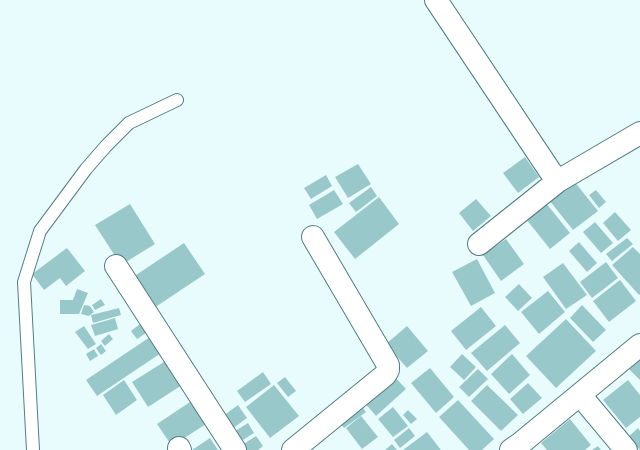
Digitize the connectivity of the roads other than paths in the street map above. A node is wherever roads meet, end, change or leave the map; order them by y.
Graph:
1 (436, 0) edge
2 (177, 100) dead end
3 (640, 133) edge
4 (558, 181) junction
5 (314, 237) dead end
6 (479, 244) dead end
7 (116, 266) dead end
8 (640, 345) edge
9 (580, 394) junction
10 (519, 448) edge
11 (33, 450) edge
12 (235, 450) edge
13 (293, 450) edge
14 (626, 450) edge

1 - 4 street
2 - 11 lane
3 - 4 street
4 - 6 street
5 - 13 street
7 - 12 street
8 - 9 street
9 - 10 street
9 - 14 street

